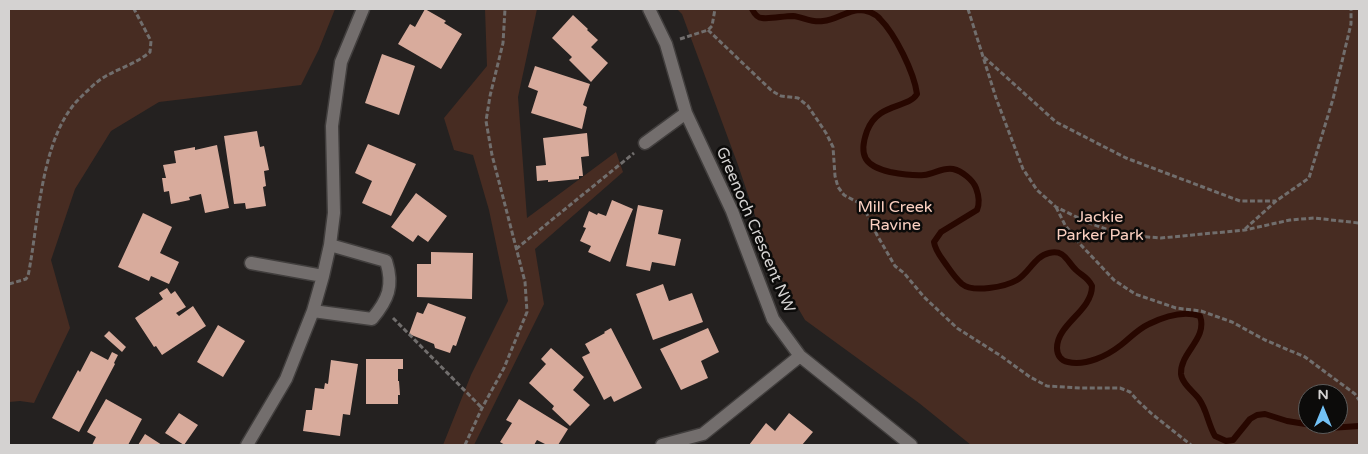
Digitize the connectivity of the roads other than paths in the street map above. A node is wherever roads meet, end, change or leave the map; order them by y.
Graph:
1 (363, 9) edge
2 (649, 9) edge
3 (686, 113) junction
4 (645, 143) road end
5 (330, 245) junction
6 (251, 263) dead end
7 (323, 276) junction
8 (313, 312) junction
9 (800, 356) junction
10 (247, 445) edge
11 (662, 445) edge
12 (911, 445) edge

1 - 5 street
2 - 3 street, Greenoch Crescent NW
3 - 4 street
3 - 9 street, Greenoch Crescent NW
5 - 7 street
5 - 8 street
6 - 7 street
7 - 8 street
8 - 10 street
9 - 11 street
9 - 12 street, Greenoch Crescent NW

